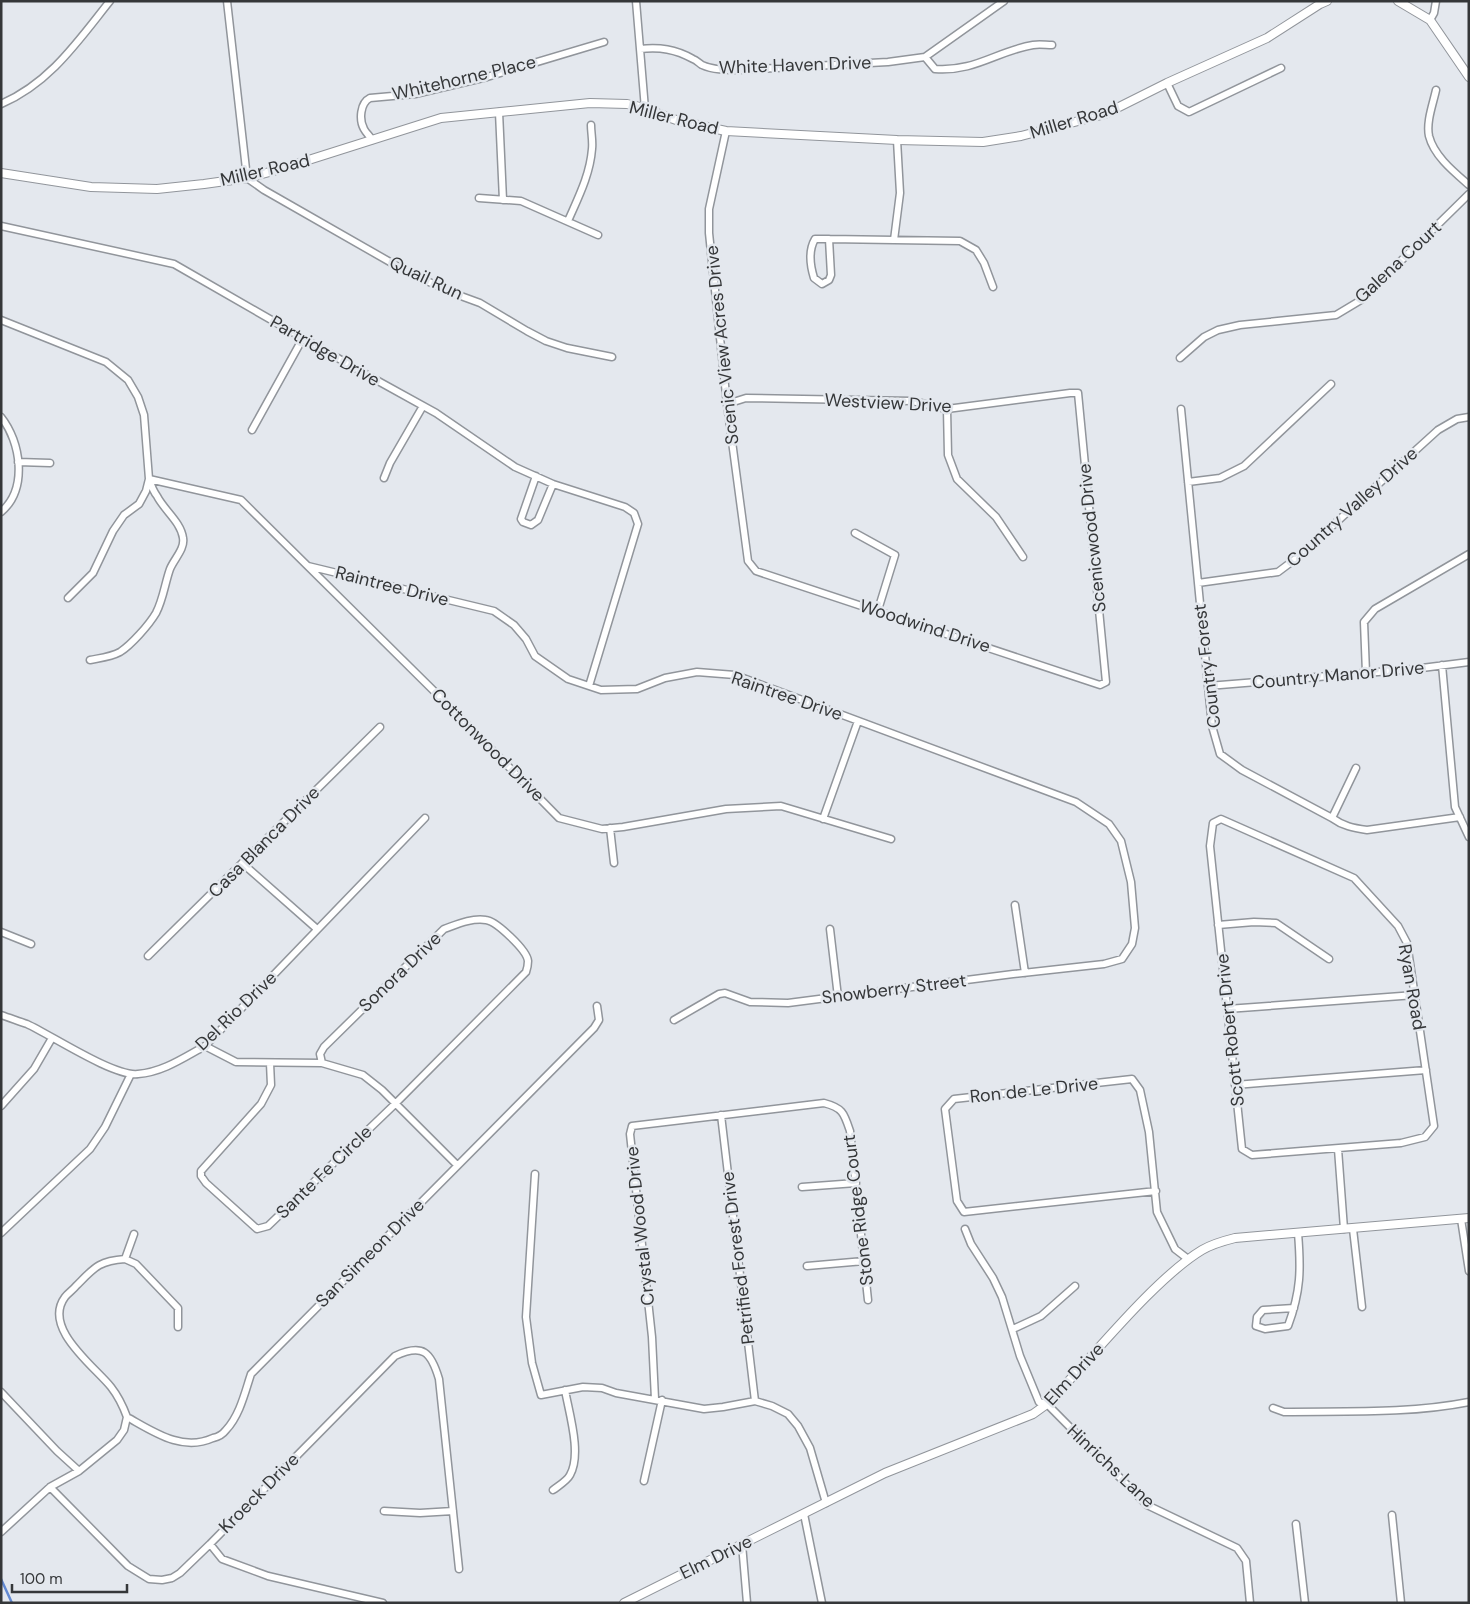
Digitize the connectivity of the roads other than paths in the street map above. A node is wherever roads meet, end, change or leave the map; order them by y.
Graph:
1 (110, 1) edge
2 (227, 1) edge
3 (636, 1) edge
4 (1004, 1) edge
5 (1327, 1) edge
6 (1398, 1) edge
7 (1436, 1) edge
8 (1430, 20) junction
9 (604, 42) dead end
10 (1052, 45) dead end
11 (640, 49) junction
12 (925, 57) junction
13 (1281, 68) dead end
14 (1469, 77) edge
15 (1166, 84) junction
16 (1436, 90) dead end
17 (1, 104) edge
18 (645, 109) junction
19 (499, 112) junction
20 (591, 125) dead end
21 (726, 131) junction
22 (372, 140) junction
23 (897, 140) junction
24 (1, 173) edge
25 (248, 178) junction
26 (1469, 184) edge
27 (1469, 194) edge
28 (479, 198) dead end
29 (503, 200) junction
30 (568, 221) junction
31 (1, 226) edge
32 (598, 235) dead end
33 (829, 240) junction
34 (894, 240) junction
35 (993, 287) dead end
36 (1, 320) edge
37 (303, 338) junction
38 (612, 357) dead end
39 (1180, 358) dead end
40 (1331, 384) dead end
41 (1078, 393) joint
42 (727, 404) junction
43 (423, 406) junction
44 (947, 409) junction
45 (1181, 409) dead end
46 (1, 416) edge
47 (1469, 417) edge
48 (252, 430) dead end
49 (18, 462) junction
50 (50, 462) dead end
51 (536, 476) junction
52 (384, 478) dead end
53 (148, 479) junction
54 (1188, 482) junction
55 (553, 484) junction
56 (1, 512) edge
57 (855, 533) dead end
58 (1469, 554) edge
59 (1023, 557) dead end
60 (748, 561) joint
61 (308, 566) junction
62 (1198, 583) junction
63 (68, 598) dead end
64 (878, 610) junction
65 (90, 660) dead end
66 (1469, 662) edge
67 (1442, 666) junction
68 (1366, 673) junction
69 (1106, 682) joint
70 (589, 686) junction
71 (1208, 686) junction
72 (858, 721) junction
73 (380, 728) dead end
74 (1356, 768) dead end
75 (1460, 817) junction
76 (425, 818) dead end
77 (1332, 818) junction
78 (823, 819) junction
79 (1221, 819) joint
80 (610, 828) junction
81 (1469, 837) edge
82 (891, 839) dead end
83 (242, 863) junction
84 (614, 863) dead end
85 (1016, 906) dead end
86 (1218, 925) junction
87 (317, 929) junction
88 (830, 929) dead end
89 (1, 932) edge
90 (31, 944) dead end
91 (148, 956) dead end
92 (1122, 959) joint
93 (1329, 959) dead end
94 (1025, 973) junction
95 (838, 996) junction
96 (1415, 996) junction
97 (597, 1006) dead end
98 (1227, 1009) junction
99 (1, 1015) edge
100 (674, 1020) dead end
101 (52, 1038) junction
102 (204, 1046) junction
103 (270, 1063) junction
104 (322, 1063) junction
105 (1426, 1070) junction
106 (131, 1074) junction
107 (1236, 1085) junction
108 (824, 1103) joint
109 (395, 1104) junction
110 (1, 1106) edge
111 (722, 1115) junction
112 (1338, 1149) junction
113 (458, 1165) junction
114 (535, 1174) dead end
115 (856, 1183) junction
116 (802, 1186) dead end
117 (1156, 1191) junction
118 (1465, 1218) edge
119 (965, 1229) dead end
120 (1344, 1229) junction
121 (1353, 1229) junction
122 (1, 1233) edge
123 (1298, 1233) junction
124 (134, 1234) dead end
125 (125, 1259) junction
126 (1188, 1259) junction
127 (864, 1261) junction
128 (808, 1266) dead end
129 (1469, 1271) edge
130 (1075, 1286) dead end
131 (868, 1300) dead end
132 (1362, 1307) dead end
133 (1294, 1308) junction
134 (178, 1327) dead end
135 (1013, 1329) junction
136 (565, 1390) junction
137 (1, 1392) edge
138 (658, 1400) junction
139 (755, 1401) junction
140 (1469, 1402) edge
141 (1048, 1404) junction
142 (1272, 1408) dead end
143 (127, 1417) junction
144 (79, 1471) junction
145 (644, 1481) dead end
146 (50, 1487) junction
147 (552, 1490) dead end
148 (826, 1503) junction
149 (384, 1511) dead end
150 (453, 1511) junction
151 (804, 1514) junction
152 (1392, 1515) dead end
153 (1296, 1524) dead end
154 (1, 1532) edge
155 (210, 1544) junction
156 (742, 1544) junction
157 (459, 1569) dead end
158 (382, 1603) edge
159 (624, 1603) edge
160 (747, 1603) edge
161 (822, 1603) edge
162 (1250, 1603) edge
163 (1305, 1603) edge
164 (1400, 1603) edge

1 - 17 street
2 - 25 street
3 - 11 street
4 - 12 street
5 - 15 street, Miller Road
6 - 8 street
7 - 8 street
8 - 14 street
9 - 22 street, Whitehorne Place
10 - 12 street
11 - 12 street, White Haven Drive
11 - 18 street
13 - 15 street
15 - 23 street, Miller Road
16 - 26 street
18 - 19 street, Miller Road
18 - 21 street, Miller Road
19 - 22 street, Miller Road
19 - 29 street
20 - 30 street
21 - 23 street, Miller Road
21 - 42 street, Scenic View Acres Drive
22 - 25 street, Miller Road
23 - 34 street
24 - 25 street, Miller Road
25 - 38 street, Quail Run
27 - 39 street, Galena Court
28 - 29 street
29 - 30 street
30 - 32 street
31 - 37 street, Partridge Drive
33 - 33 street
33 - 34 street
34 - 35 street
36 - 53 street
37 - 43 street, Partridge Drive
37 - 48 street
40 - 54 street
41 - 44 street, Westview Drive
41 - 69 street, Scenicwood Drive
42 - 44 street, Westview Drive
42 - 60 street, Scenic View Acres Drive
43 - 51 street, Partridge Drive
43 - 52 street
44 - 59 street
45 - 54 street, Country Forest
46 - 49 street
47 - 62 street, Country Valley Drive
49 - 50 street
49 - 56 street
51 - 55 street, Partridge Drive
51 - 55 street
53 - 61 street, Cottonwood Drive
53 - 63 street
53 - 65 street
54 - 62 street, Country Forest
55 - 70 street, Partridge Drive
57 - 64 street
58 - 68 street
60 - 64 street, Woodwind Drive
61 - 70 street, Raintree Drive
61 - 80 street, Cottonwood Drive
62 - 71 street, Country Forest
64 - 69 street, Woodwind Drive
66 - 67 street, Country Manor Drive
67 - 68 street, Country Manor Drive
67 - 75 street
68 - 71 street, Country Manor Drive
70 - 72 street, Raintree Drive
71 - 77 street, Country Forest
72 - 78 street
72 - 92 street, Raintree Drive
73 - 83 street, Casa Blanca Drive
74 - 77 street
75 - 77 street, Country Forest
75 - 81 street
76 - 87 street, Del Rio Drive
78 - 80 street, Cottonwood Drive
78 - 82 street, Cottonwood Drive
79 - 86 street, Scott Robert Drive
79 - 96 street, Ryan Road
80 - 84 street
83 - 87 street
83 - 91 street, Casa Blanca Drive
85 - 94 street
86 - 93 street
86 - 98 street, Scott Robert Drive
87 - 102 street, Del Rio Drive
88 - 95 street
89 - 90 street
92 - 94 street, Snowberry Street
94 - 95 street, Snowberry Street
95 - 100 street, Snowberry Street
96 - 98 street
96 - 105 street, Ryan Road
97 - 113 street, San Simeon Drive
98 - 107 street, Scott Robert Drive
99 - 101 street, Del Rio Drive
101 - 106 street, Del Rio Drive
101 - 110 street
102 - 103 street
102 - 106 street, Del Rio Drive
103 - 104 street
103 - 109 street, Sante Fe Circle
104 - 109 street
104 - 109 street, Sonora Drive
105 - 107 street
105 - 112 street, Ryan Road
106 - 122 street
107 - 112 street, Scott Robert Drive
108 - 111 street, Crystal Wood Drive
108 - 115 street, Stone Ridge Court
109 - 113 street
111 - 138 street, Crystal Wood Drive
111 - 139 street, Petrified Forest Drive
112 - 120 street
113 - 143 street, San Simeon Drive
114 - 136 street
115 - 116 street
115 - 127 street, Stone Ridge Court
117 - 117 street, Ron de Le Drive
117 - 126 street, Ron de Le Drive
118 - 121 street, Elm Drive
118 - 129 street
119 - 135 street
120 - 121 street, Elm Drive
120 - 123 street, Elm Drive
121 - 132 street
123 - 126 street, Elm Drive
123 - 133 street
124 - 125 street
125 - 134 street
125 - 143 street
126 - 141 street, Elm Drive
127 - 128 street
127 - 131 street, Stone Ridge Court
130 - 135 street
133 - 133 street
135 - 141 street, Hinrichs Lane
136 - 138 street
136 - 147 street
137 - 144 street
138 - 139 street
138 - 145 street
139 - 148 street
140 - 142 street
141 - 148 street, Elm Drive
141 - 162 street, Hinrichs Lane
143 - 144 street
144 - 146 street
146 - 154 street
146 - 155 street
148 - 151 street, Elm Drive
149 - 150 street
150 - 155 street, Kroeck Drive
150 - 157 street
151 - 156 street, Elm Drive
151 - 161 street
152 - 164 street
153 - 163 street
155 - 158 street, Kroeck Drive
156 - 159 street, Elm Drive
156 - 160 street

